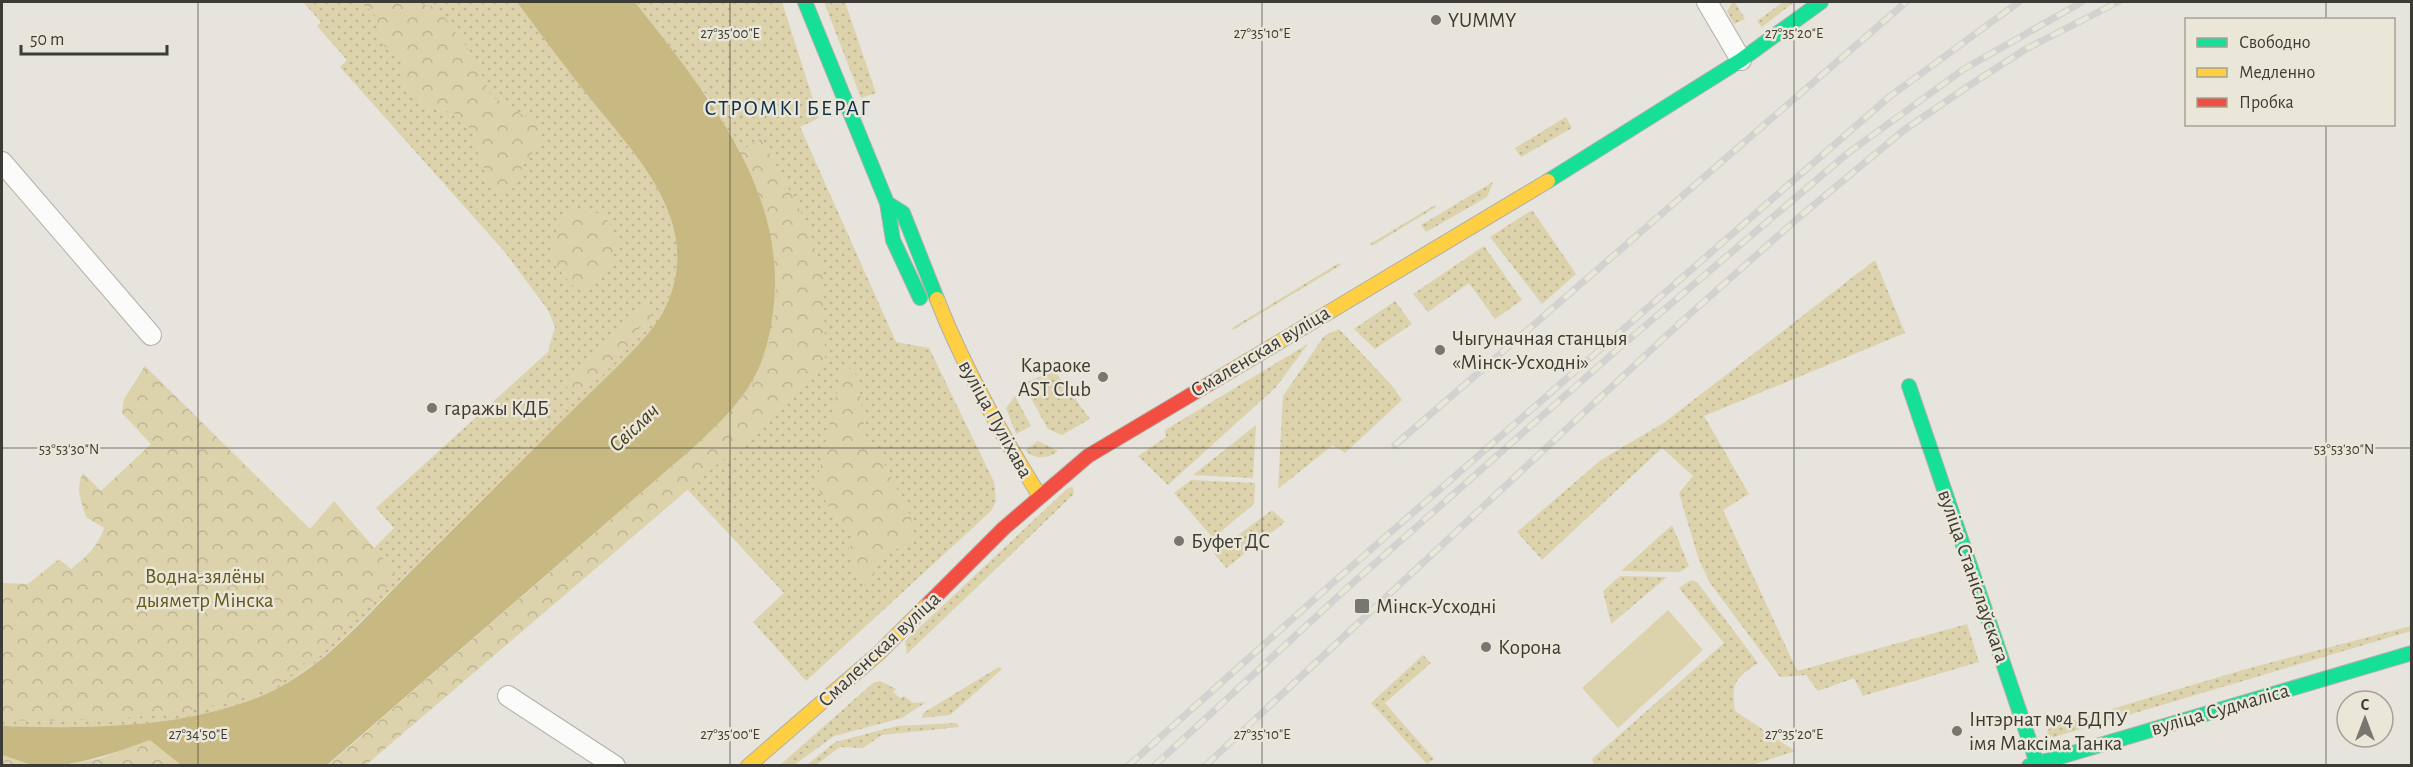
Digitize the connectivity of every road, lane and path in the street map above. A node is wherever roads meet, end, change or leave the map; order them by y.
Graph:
1 (805, 2) edge
2 (1707, 2) edge
3 (1821, 2) edge
4 (1741, 60) junction
5 (2, 162) edge
6 (887, 203) junction
7 (151, 335) dead end
8 (954, 342) junction
9 (1909, 386) dead end
10 (1039, 495) junction
11 (2412, 653) edge
12 (508, 696) dead end
13 (615, 765) edge
14 (748, 765) edge
15 (2035, 765) edge

1 - 6 street, вуліца Пуліхава
2 - 4 street
3 - 4 street, Смаленская вуліца
4 - 10 street, Смаленская вуліца
5 - 7 street
6 - 8 street, вуліца Пуліхава
6 - 8 street, вуліца Пуліхава
8 - 10 street, вуліца Пуліхава
9 - 15 street, вуліца Станіслаўскага
10 - 14 street, Смаленская вуліца
11 - 15 street, вуліца Судмаліса
12 - 13 street

